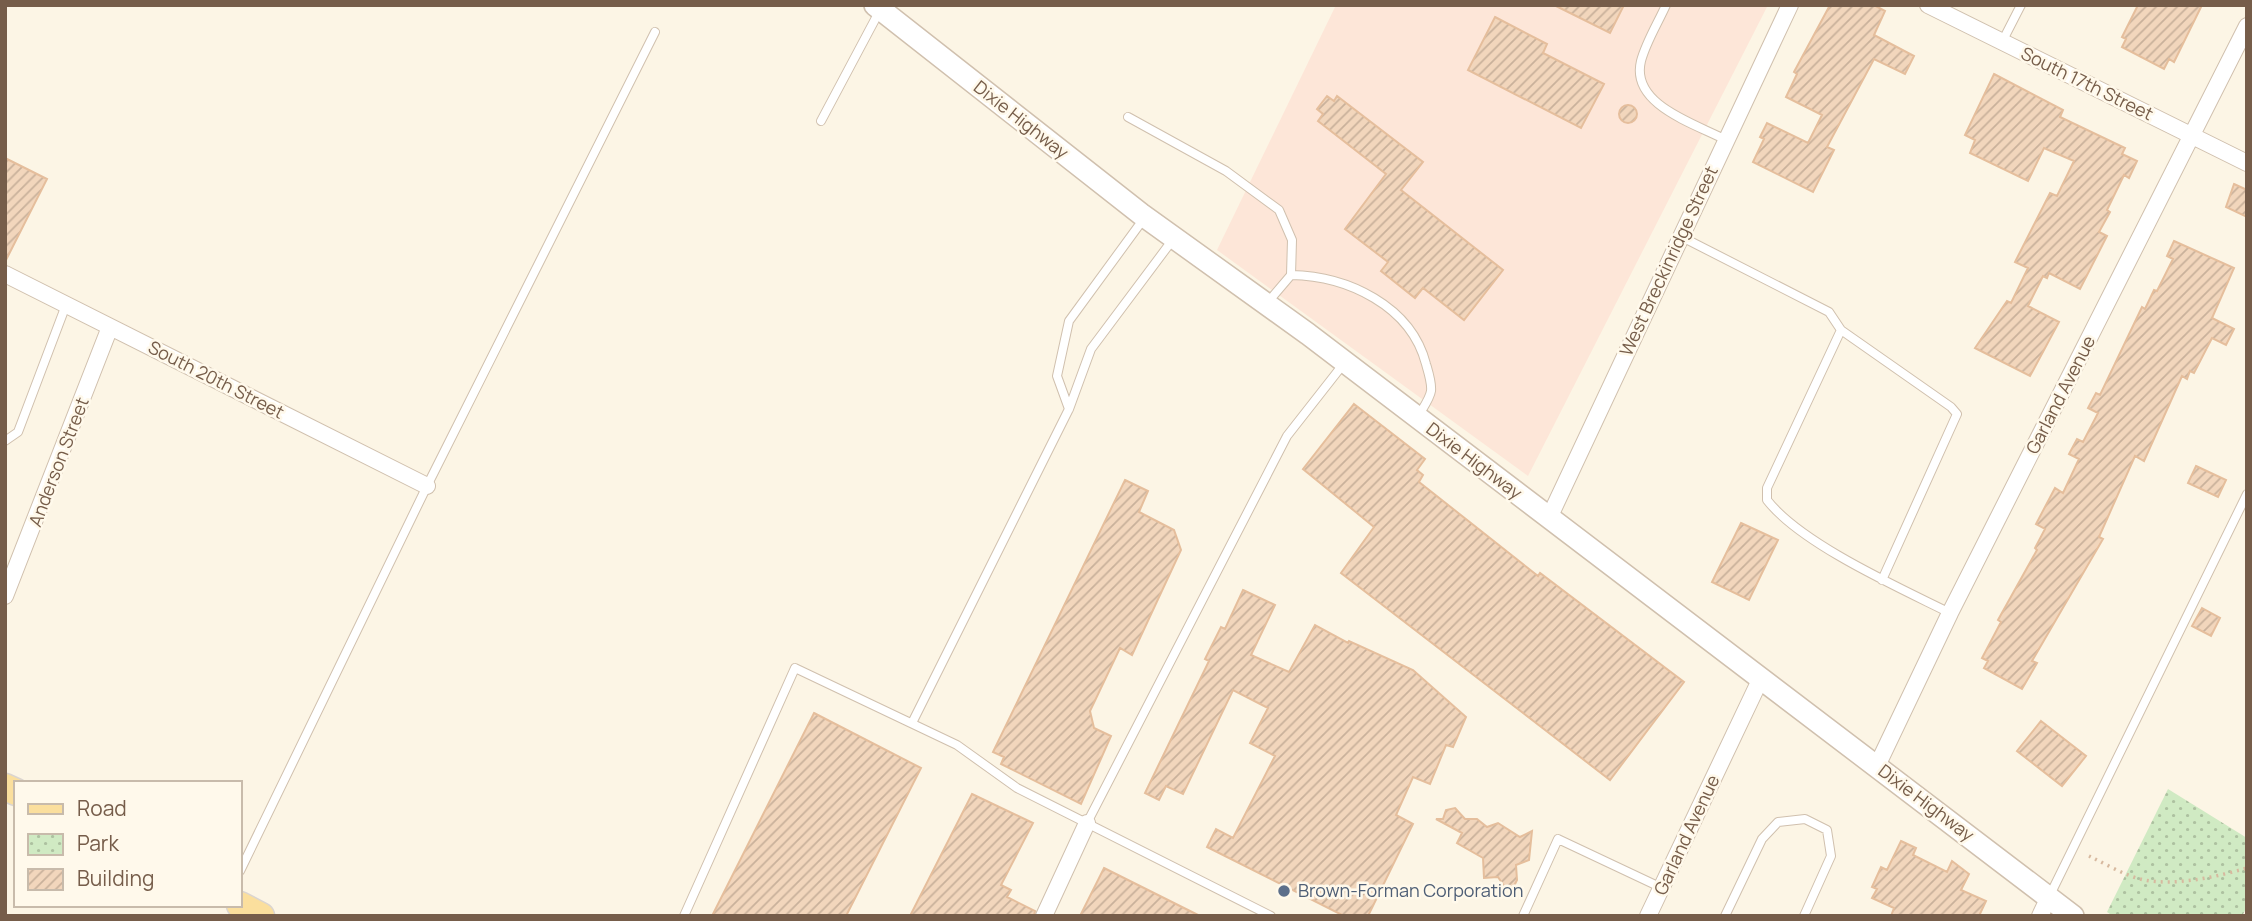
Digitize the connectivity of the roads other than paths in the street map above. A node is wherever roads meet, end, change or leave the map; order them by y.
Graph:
1 (1666, 5) edge
2 (1790, 5) edge
3 (1928, 5) edge
4 (2021, 5) edge
5 (879, 7) edge
6 (2247, 26) edge
7 (655, 32) dead end
8 (2002, 42) junction
9 (1128, 117) dead end
10 (821, 121) dead end
11 (2192, 136) junction
12 (1726, 140) junction
13 (2247, 163) edge
14 (1145, 217) junction
15 (1680, 236) junction
16 (1174, 239) junction
17 (5, 274) edge
18 (1291, 275) junction
19 (1266, 304) junction
20 (65, 305) junction
21 (110, 327) junction
22 (1841, 330) junction
23 (1345, 362) junction
24 (1069, 410) junction
25 (1418, 418) junction
26 (5, 441) edge
27 (427, 486) junction
28 (2247, 494) edge
29 (1549, 518) junction
30 (1882, 580) junction
31 (5, 596) edge
32 (1951, 613) junction
33 (1761, 678) junction
34 (912, 723) junction
35 (1877, 766) junction
36 (1087, 823) junction
37 (242, 867) edge
38 (1662, 888) junction
39 (242, 906) edge
40 (2045, 906) edge
41 (261, 916) edge
42 (684, 916) edge
43 (1044, 916) edge
44 (1271, 916) edge
45 (1523, 916) edge
46 (1648, 916) edge
47 (1725, 916) edge
48 (1804, 916) edge
49 (2073, 916) edge

1 - 12 lane
2 - 12 street, West Breckinridge Street
3 - 8 street, South 17th Street
4 - 8 lane
5 - 10 lane
5 - 14 street, Dixie Highway
6 - 11 street, Garland Avenue
7 - 27 lane
8 - 11 street, South 17th Street
9 - 18 lane
11 - 13 street, South 17th Street
11 - 32 street, Garland Avenue
12 - 15 street, West Breckinridge Street
14 - 16 street, Dixie Highway
14 - 24 lane
15 - 22 lane
15 - 29 street, West Breckinridge Street
16 - 19 street, Dixie Highway
16 - 24 lane
17 - 20 street, South 20th Street
18 - 19 lane
18 - 25 lane
19 - 23 street, Dixie Highway
20 - 21 street, South 20th Street
20 - 26 lane
21 - 27 street, South 20th Street
21 - 31 street, Anderson Street
22 - 30 lane
22 - 30 lane
23 - 25 street, Dixie Highway
23 - 36 lane
24 - 34 lane
25 - 29 street, Dixie Highway
27 - 37 lane
28 - 40 lane
29 - 33 street, Dixie Highway
30 - 32 lane
32 - 35 street, Garland Avenue
33 - 35 street, Dixie Highway
33 - 38 street, Garland Avenue
34 - 36 lane
34 - 42 lane
35 - 40 street, Dixie Highway
36 - 43 street
36 - 44 lane
38 - 45 lane
38 - 46 street, Garland Avenue
39 - 41 main road
40 - 49 street, Dixie Highway
47 - 48 lane

